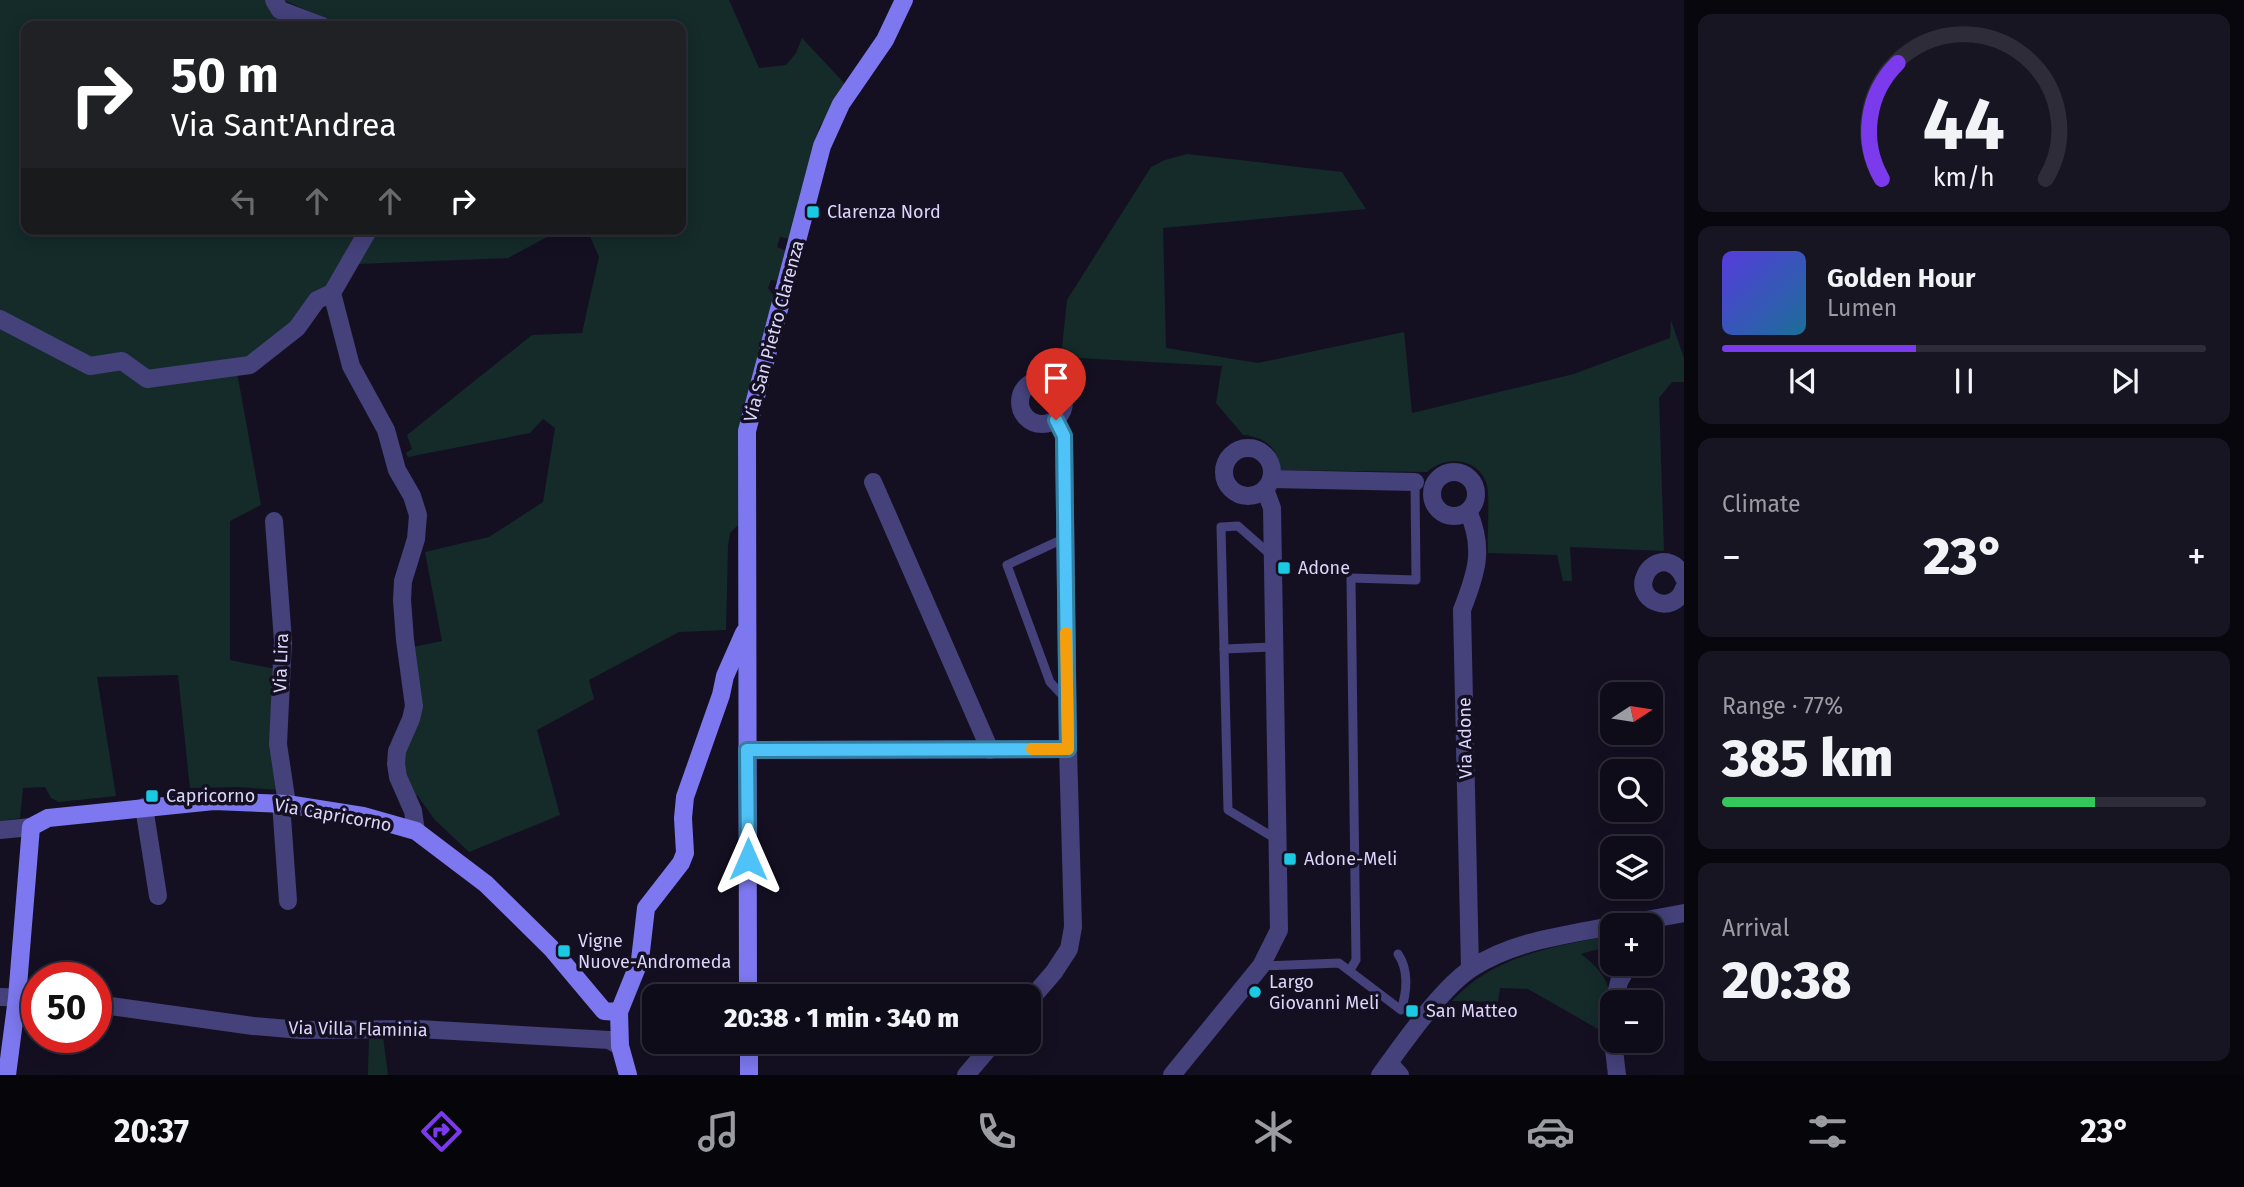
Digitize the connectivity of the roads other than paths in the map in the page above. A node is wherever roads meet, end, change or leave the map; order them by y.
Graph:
1 (274, 0) edge
2 (904, 0) edge
3 (309, 21) edge
4 (366, 235) edge
5 (332, 293) junction
6 (0, 319) edge
7 (1056, 420) dead end
8 (873, 482) dead end
9 (1415, 482) joint
10 (1468, 512) dead end
11 (274, 521) dead end
12 (1065, 538) junction
13 (1273, 557) junction
14 (1684, 578) edge
15 (1681, 601) edge
16 (746, 626) junction
17 (1275, 647) junction
18 (1224, 649) junction
19 (721, 695) junction
20 (748, 695) junction
21 (1067, 700) junction
22 (1068, 749) junction
23 (747, 750) junction
24 (990, 750) junction
25 (284, 804) junction
26 (144, 807) junction
27 (31, 827) junction
28 (0, 830) edge
29 (416, 831) junction
30 (1278, 840) junction
31 (158, 896) dead end
32 (288, 901) dead end
33 (1684, 913) edge
34 (1663, 917) edge
35 (1600, 929) edge
36 (1398, 954) dead end
37 (1261, 966) junction
38 (1470, 969) junction
39 (1350, 970) junction
40 (748, 984) edge
41 (1041, 987) edge
42 (8, 997) edge
43 (112, 1006) edge
44 (619, 1012) junction
45 (620, 1046) junction
46 (1614, 1053) edge
47 (749, 1054) edge
48 (984, 1054) edge
49 (1390, 1071) edge
50 (7, 1075) edge
51 (628, 1075) edge
52 (749, 1075) edge
53 (966, 1075) edge
54 (1172, 1075) edge
55 (1617, 1075) edge

1 - 3 street
2 - 16 main road, Via San Pietro Clarenza
4 - 5 street
5 - 6 street
5 - 29 street
7 - 12 street
8 - 24 street
9 - 13 street
9 - 39 lane
10 - 38 street, Via Adone
11 - 25 street, Via Lira
12 - 21 street
12 - 21 lane
13 - 17 street
13 - 18 lane
14 - 15 street
16 - 19 main road
16 - 20 main road, Via San Pietro Clarenza
17 - 18 lane
17 - 30 street
18 - 30 lane
19 - 20 main road
19 - 44 main road
20 - 23 main road
21 - 22 street
22 - 24 street
22 - 41 street
23 - 24 street
23 - 40 main road
25 - 26 main road, Via Capricorno
25 - 29 main road, Via Capricorno
25 - 32 street, Via Lira
26 - 27 main road, Via Capricorno
26 - 31 street
27 - 28 street, Via Capricorno
27 - 42 main road
29 - 44 main road, Via Capricorno
30 - 37 street
33 - 34 street
35 - 38 street
36 - 39 lane
37 - 39 lane
37 - 54 street
38 - 49 street
42 - 50 main road
43 - 45 street, Via Villa Flaminia
44 - 45 main road
45 - 51 main road
46 - 55 street
47 - 52 main road
48 - 53 street

